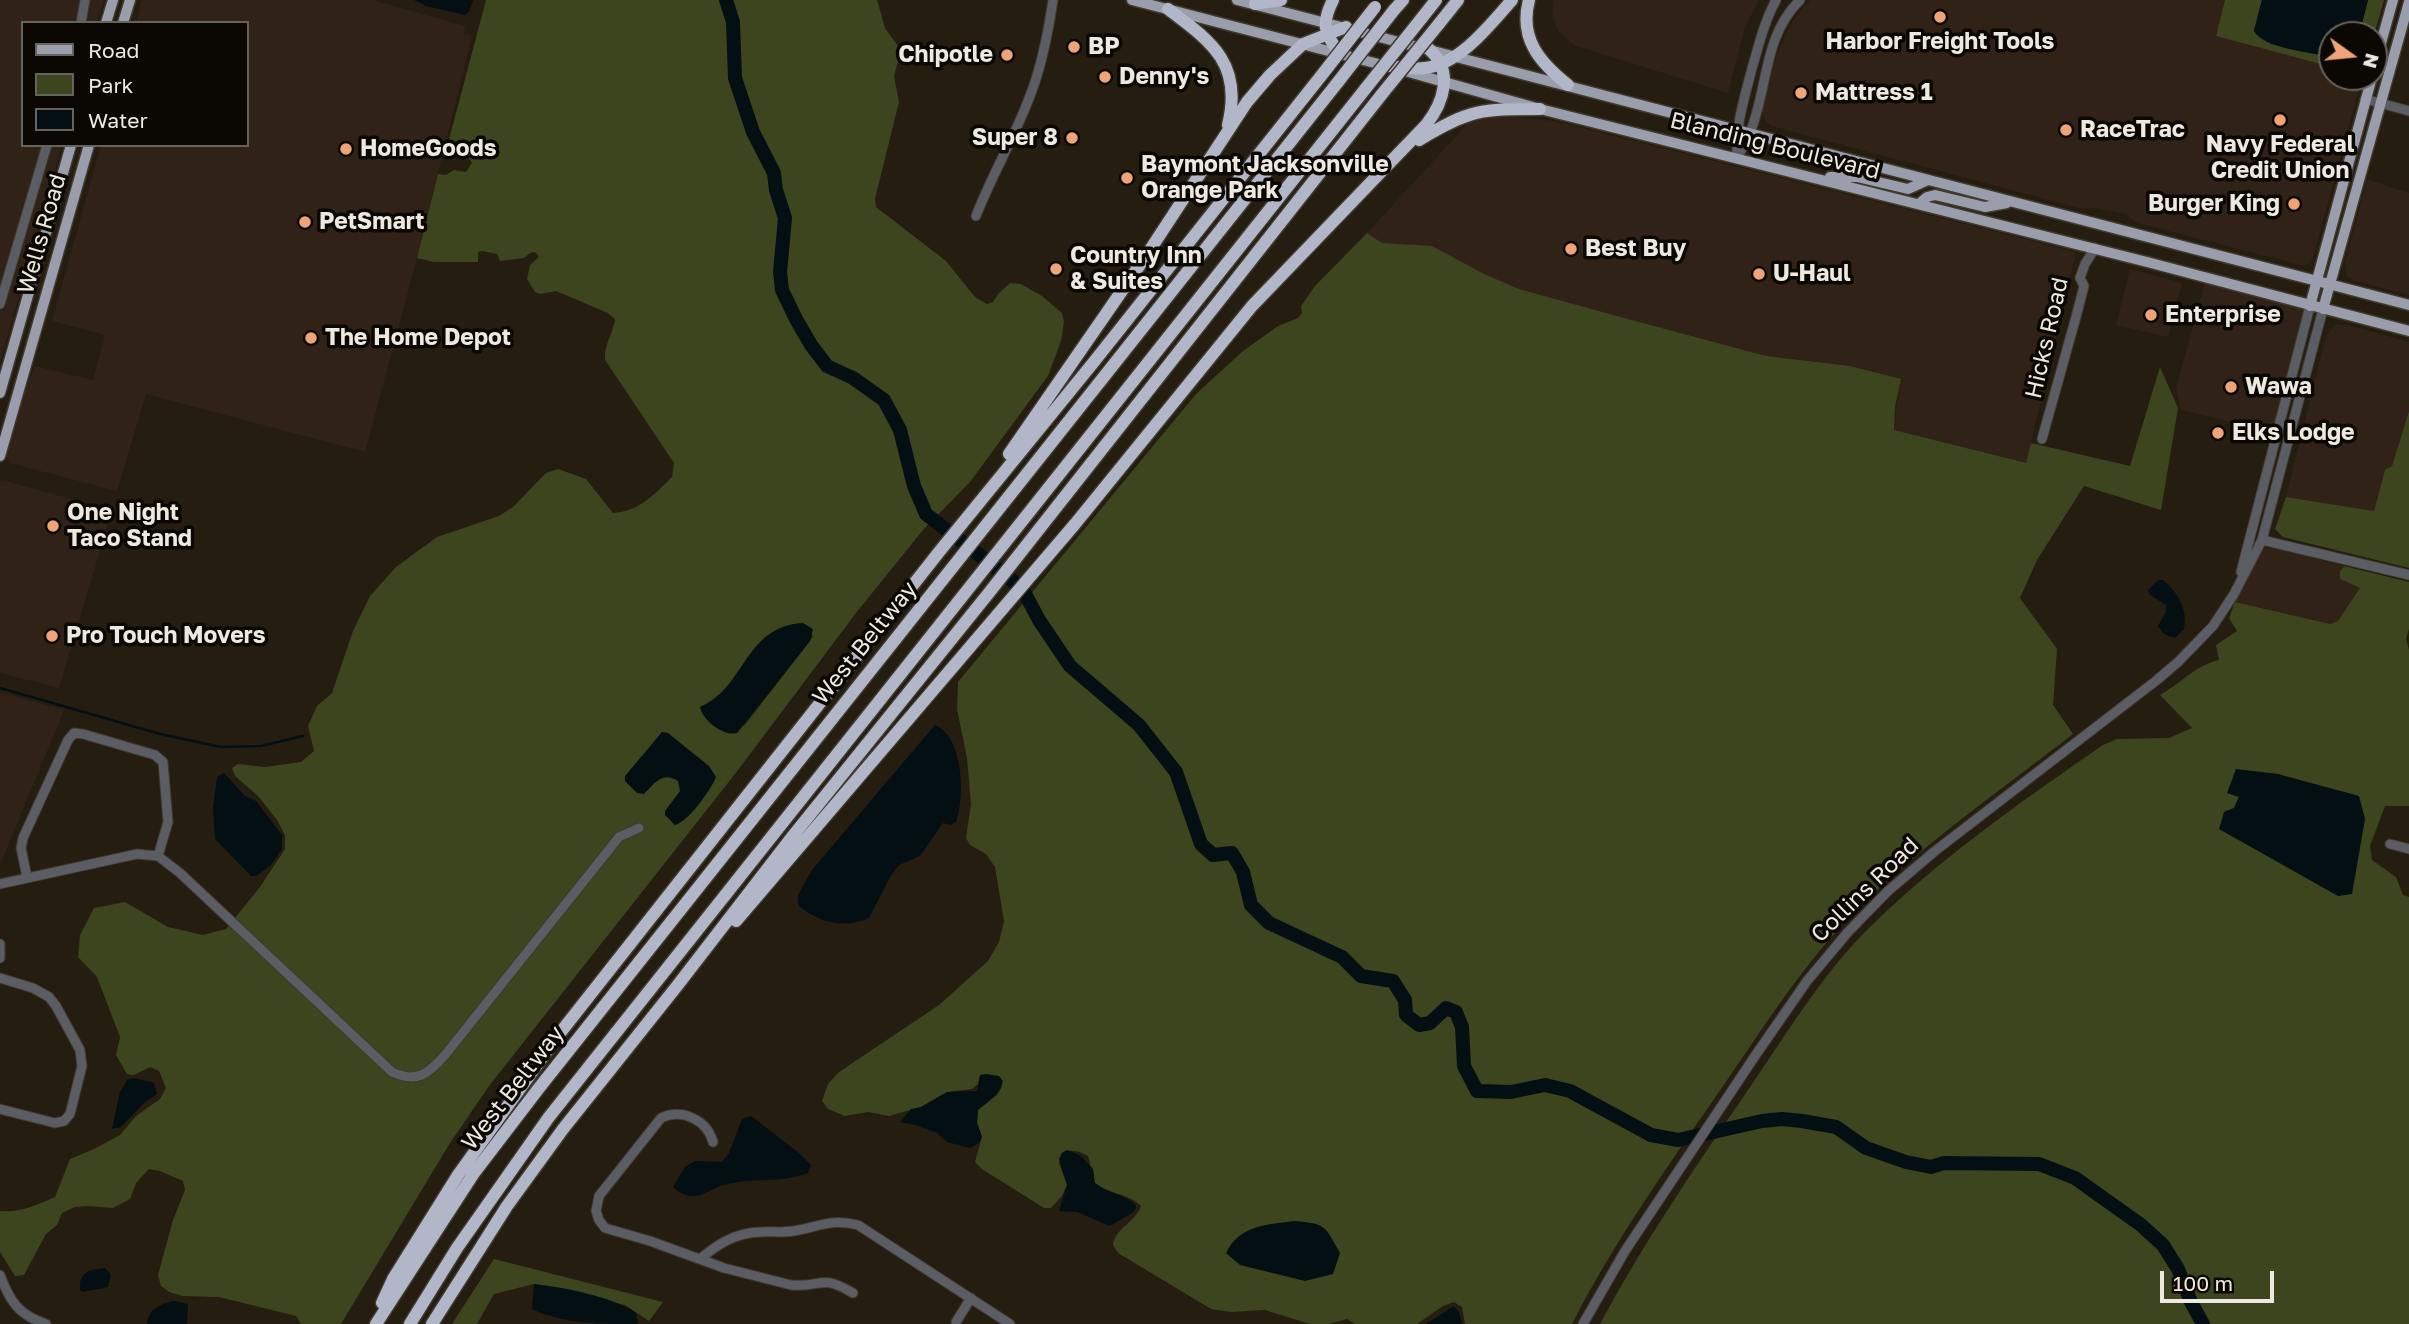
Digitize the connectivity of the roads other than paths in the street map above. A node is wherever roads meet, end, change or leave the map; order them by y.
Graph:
1 (85, 0) edge
2 (113, 0) edge
3 (130, 0) edge
4 (1052, 0) edge
5 (1132, 0) edge
6 (1237, 0) edge
7 (1281, 0) edge
8 (1333, 0) edge
9 (1436, 0) edge
10 (1458, 0) edge
11 (1512, 0) edge
12 (1529, 0) edge
13 (1776, 0) edge
14 (1800, 0) edge
15 (2393, 0) edge
16 (2409, 2) edge
17 (1378, 3) edge
18 (1255, 4) junction
19 (1398, 5) edge
20 (1167, 9) junction
21 (81, 21) edge
22 (107, 21) edge
23 (124, 21) edge
24 (2387, 21) edge
25 (1346, 27) joint
26 (1326, 28) junction
27 (1303, 44) junction
28 (1429, 49) junction
29 (1339, 53) junction
30 (1455, 56) junction
31 (1441, 64) junction
32 (1386, 65) junction
33 (1445, 83) junction
34 (1568, 85) junction
35 (2368, 91) edge
36 (2365, 99) junction
37 (2380, 104) junction
38 (1540, 109) junction
39 (2409, 111) edge
40 (1227, 129) junction
41 (1736, 129) junction
42 (1750, 132) junction
43 (46, 147) edge
44 (70, 147) edge
45 (88, 147) edge
46 (1407, 148) junction
47 (1737, 158) junction
48 (1817, 177) junction
49 (1928, 180) junction
50 (2013, 202) junction
51 (1919, 204) junction
52 (976, 216) dead end
53 (2095, 248) junction
54 (2317, 281) junction
55 (2330, 284) junction
56 (0, 304) edge
57 (2409, 305) edge
58 (2310, 306) junction
59 (2323, 309) junction
60 (2409, 331) edge
61 (0, 393) edge
62 (2042, 439) dead end
63 (0, 456) edge
64 (964, 520) junction
65 (2262, 540) junction
66 (2409, 575) edge
67 (2234, 594) junction
68 (639, 828) dead end
69 (2390, 844) dead end
70 (2409, 849) edge
71 (158, 856) junction
72 (27, 877) junction
73 (0, 884) edge
74 (0, 944) edge
75 (0, 958) edge
76 (0, 978) edge
77 (677, 986) junction
78 (0, 1109) edge
79 (713, 1142) dead end
80 (701, 1259) junction
81 (0, 1275) edge
82 (853, 1293) dead end
83 (971, 1298) junction
84 (956, 1322) dead end
85 (46, 1324) edge
86 (374, 1324) edge
87 (410, 1324) edge
88 (432, 1324) edge
89 (1010, 1324) edge
90 (1583, 1324) edge

1 - 21 street
2 - 22 main road
3 - 23 main road
4 - 52 street
5 - 20 main road, Blanding Boulevard
6 - 18 main road
7 - 18 highway
8 - 26 highway
9 - 87 highway, West Beltway, bridge
10 - 77 highway, bridge
11 - 30 highway
12 - 34 highway
13 - 41 street
14 - 42 street
15 - 24 main road
16 - 37 main road, Collins Road
17 - 64 highway, bridge
18 - 26 main road
19 - 86 highway, West Beltway, bridge
20 - 27 main road, Blanding Boulevard
20 - 40 highway
25 - 26 highway
25 - 28 main road, Blanding Boulevard
26 - 27 highway
26 - 29 highway
27 - 29 main road, Blanding Boulevard
27 - 40 highway
28 - 30 main road, Blanding Boulevard
28 - 31 highway
29 - 32 main road, Blanding Boulevard
30 - 31 highway
30 - 34 main road, Blanding Boulevard
31 - 32 highway
31 - 33 highway
32 - 33 main road, Blanding Boulevard
33 - 38 main road, Blanding Boulevard
33 - 46 highway
34 - 41 main road, Blanding Boulevard
35 - 36 main road, Collins Road
36 - 37 street
36 - 54 main road, Collins Road
37 - 39 street
37 - 55 main road, Collins Road
38 - 46 highway
38 - 47 main road, Blanding Boulevard
40 - 64 highway
41 - 42 main road, Blanding Boulevard
41 - 47 street
42 - 47 street
42 - 49 main road, Blanding Boulevard
43 - 56 street
44 - 61 main road, Wells Road
45 - 63 main road, Wells Road
46 - 77 highway
47 - 48 main road, Blanding Boulevard
48 - 49 main road
48 - 51 main road, Blanding Boulevard
49 - 50 main road, Blanding Boulevard
50 - 51 main road
50 - 54 main road, Blanding Boulevard
51 - 53 main road, Blanding Boulevard
53 - 58 main road, Blanding Boulevard
53 - 62 street, Hicks Road
54 - 55 main road, Blanding Boulevard
54 - 58 main road, Collins Road
55 - 57 main road, Blanding Boulevard
55 - 59 main road, Collins Road
58 - 59 main road, Blanding Boulevard
58 - 67 street, Collins Road
59 - 60 main road, Blanding Boulevard
59 - 65 street, Collins Road
64 - 86 highway
65 - 66 street
65 - 67 street, Collins Road
67 - 90 street, Collins Road
68 - 71 street
69 - 70 street
71 - 72 street
71 - 72 street
72 - 73 street
74 - 75 street
76 - 78 street
77 - 88 highway
79 - 80 street
80 - 82 street
80 - 83 street
81 - 85 street
83 - 84 street
83 - 89 street

